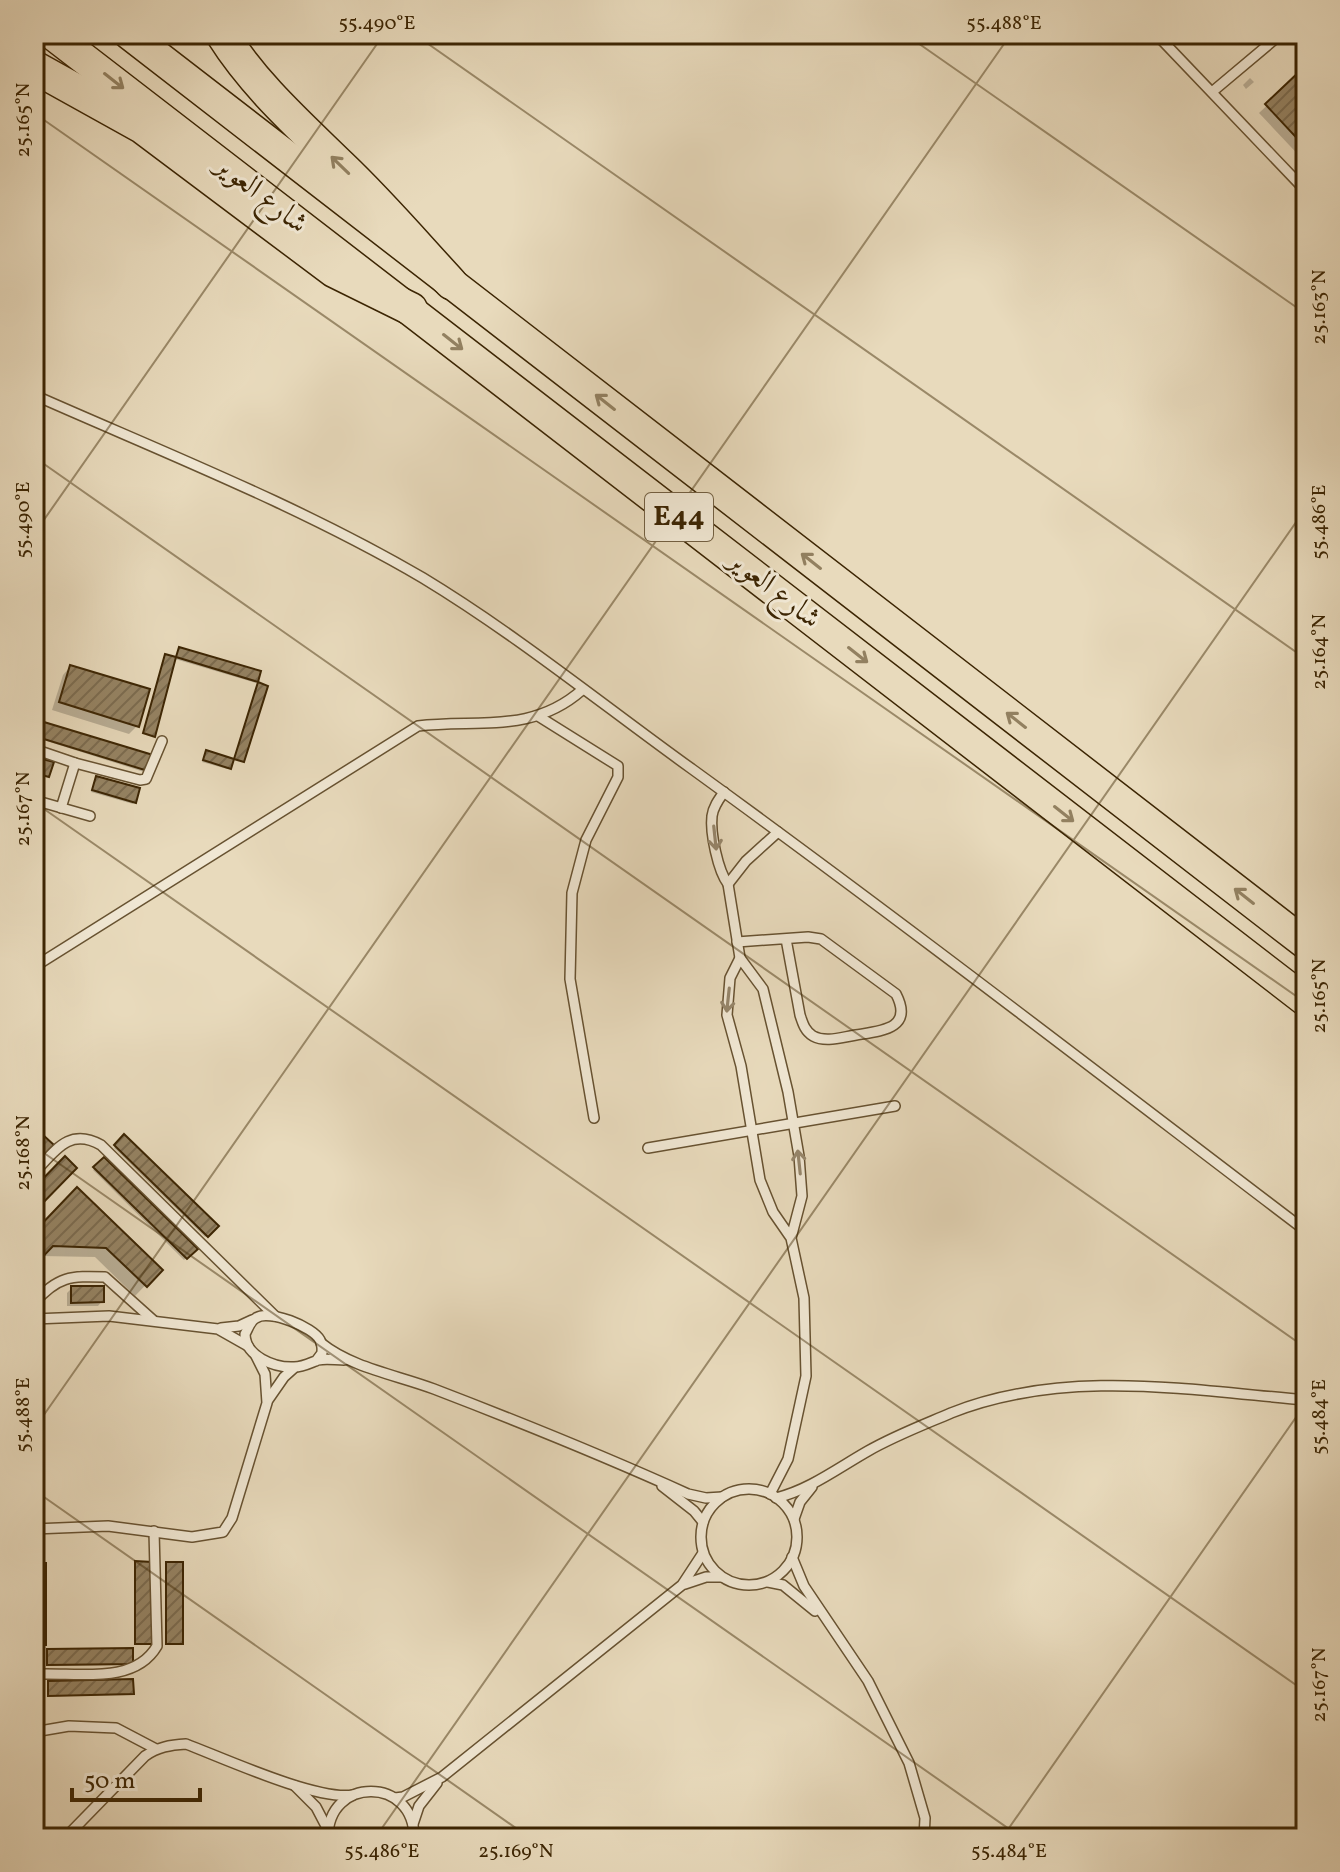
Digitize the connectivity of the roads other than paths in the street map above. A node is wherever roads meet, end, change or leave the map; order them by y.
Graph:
1 (52, 34) edge
2 (129, 34) edge
3 (222, 34) edge
4 (1156, 34) edge
5 (1281, 34) edge
6 (1295, 34) edge
7 (1306, 47) edge
8 (34, 67) edge
9 (1212, 92) junction
10 (1306, 191) edge
11 (451, 283) junction
12 (411, 309) junction
13 (34, 395) edge
14 (582, 690) junction
15 (538, 716) junction
16 (162, 741) dead end
17 (34, 749) edge
18 (75, 763) junction
19 (724, 792) junction
20 (34, 800) edge
21 (61, 808) junction
22 (90, 816) dead end
23 (778, 832) junction
24 (728, 884) junction
25 (786, 939) junction
26 (737, 942) junction
27 (1306, 944) edge
28 (740, 958) junction
29 (34, 967) edge
30 (1306, 1001) edge
31 (895, 1106) dead end
32 (594, 1118) dead end
33 (794, 1123) junction
34 (752, 1132) junction
35 (648, 1148) dead end
36 (34, 1173) edge
37 (1306, 1231) edge
38 (791, 1238) junction
39 (34, 1303) edge
40 (275, 1316) junction
41 (255, 1318) junction
42 (34, 1319) edge
43 (156, 1321) junction
44 (218, 1329) junction
45 (321, 1343) junction
46 (248, 1346) junction
47 (256, 1356) junction
48 (316, 1361) junction
49 (351, 1361) junction
50 (296, 1367) junction
51 (1306, 1400) edge
52 (267, 1403) junction
53 (639, 1471) junction
54 (830, 1473) junction
55 (773, 1496) junction
56 (722, 1497) junction
57 (703, 1522) junction
58 (794, 1523) junction
59 (34, 1529) edge
60 (154, 1531) junction
61 (703, 1553) junction
62 (792, 1557) junction
63 (722, 1577) junction
64 (768, 1582) junction
65 (682, 1585) junction
66 (829, 1625) junction
67 (34, 1670) edge
68 (34, 1732) edge
69 (156, 1749) junction
70 (442, 1777) junction
71 (293, 1784) junction
72 (353, 1795) junction
73 (395, 1798) junction
74 (413, 1824) junction
75 (328, 1834) edge
76 (65, 1838) edge
77 (414, 1838) edge
78 (924, 1838) edge

1 -> 12 highway, شارع العوير / E44
2 - 11 highway, شارع العوير / E44
11 -> 3 highway
4 - 9 lane
5 - 9 lane
6 - 7 lane
8 - 12 highway
9 - 10 lane
27 -> 11 highway, شارع العوير / E44
12 -> 30 highway, شارع العوير / E44
13 - 14 lane
14 - 15 lane
14 - 19 lane
15 - 29 lane
15 - 32 lane
16 - 18 lane
17 - 18 lane
18 - 21 lane
19 - 23 lane
19 -> 24 lane
20 - 21 lane
21 - 22 lane
23 - 24 lane
23 - 37 lane
24 - 26 lane
25 - 25 lane
25 - 26 lane
26 - 28 lane
28 - 33 lane
28 -> 34 lane
31 - 33 lane
33 - 34 lane
38 -> 33 lane
34 - 35 lane
34 - 38 lane
36 - 40 lane
38 - 55 lane
39 - 43 lane
40 - 41 lane
40 - 45 lane
41 - 44 lane
41 - 46 lane
42 - 43 lane
43 - 44 lane
44 - 46 lane
45 - 48 lane
45 - 49 lane
46 - 47 lane
47 - 50 lane
47 - 52 lane
48 - 49 lane
48 - 50 lane
49 - 53 lane
50 - 52 lane
51 - 54 lane
52 - 60 lane
53 - 56 lane
53 - 57 lane
54 - 55 lane
54 - 58 lane
55 - 56 lane
55 - 58 lane
56 - 57 lane
57 - 61 lane
58 - 62 lane
59 - 60 lane
60 - 67 lane
61 - 63 lane
61 - 65 lane
62 - 64 lane
62 - 66 lane
63 - 64 lane
63 - 65 lane
64 - 66 lane
65 - 70 lane
66 - 78 lane
68 - 69 lane
69 - 71 lane
69 - 76 lane
70 - 73 lane
70 - 74 lane
71 - 72 lane
71 - 75 lane
72 - 73 lane
72 - 75 lane
73 - 74 lane
74 - 77 lane

